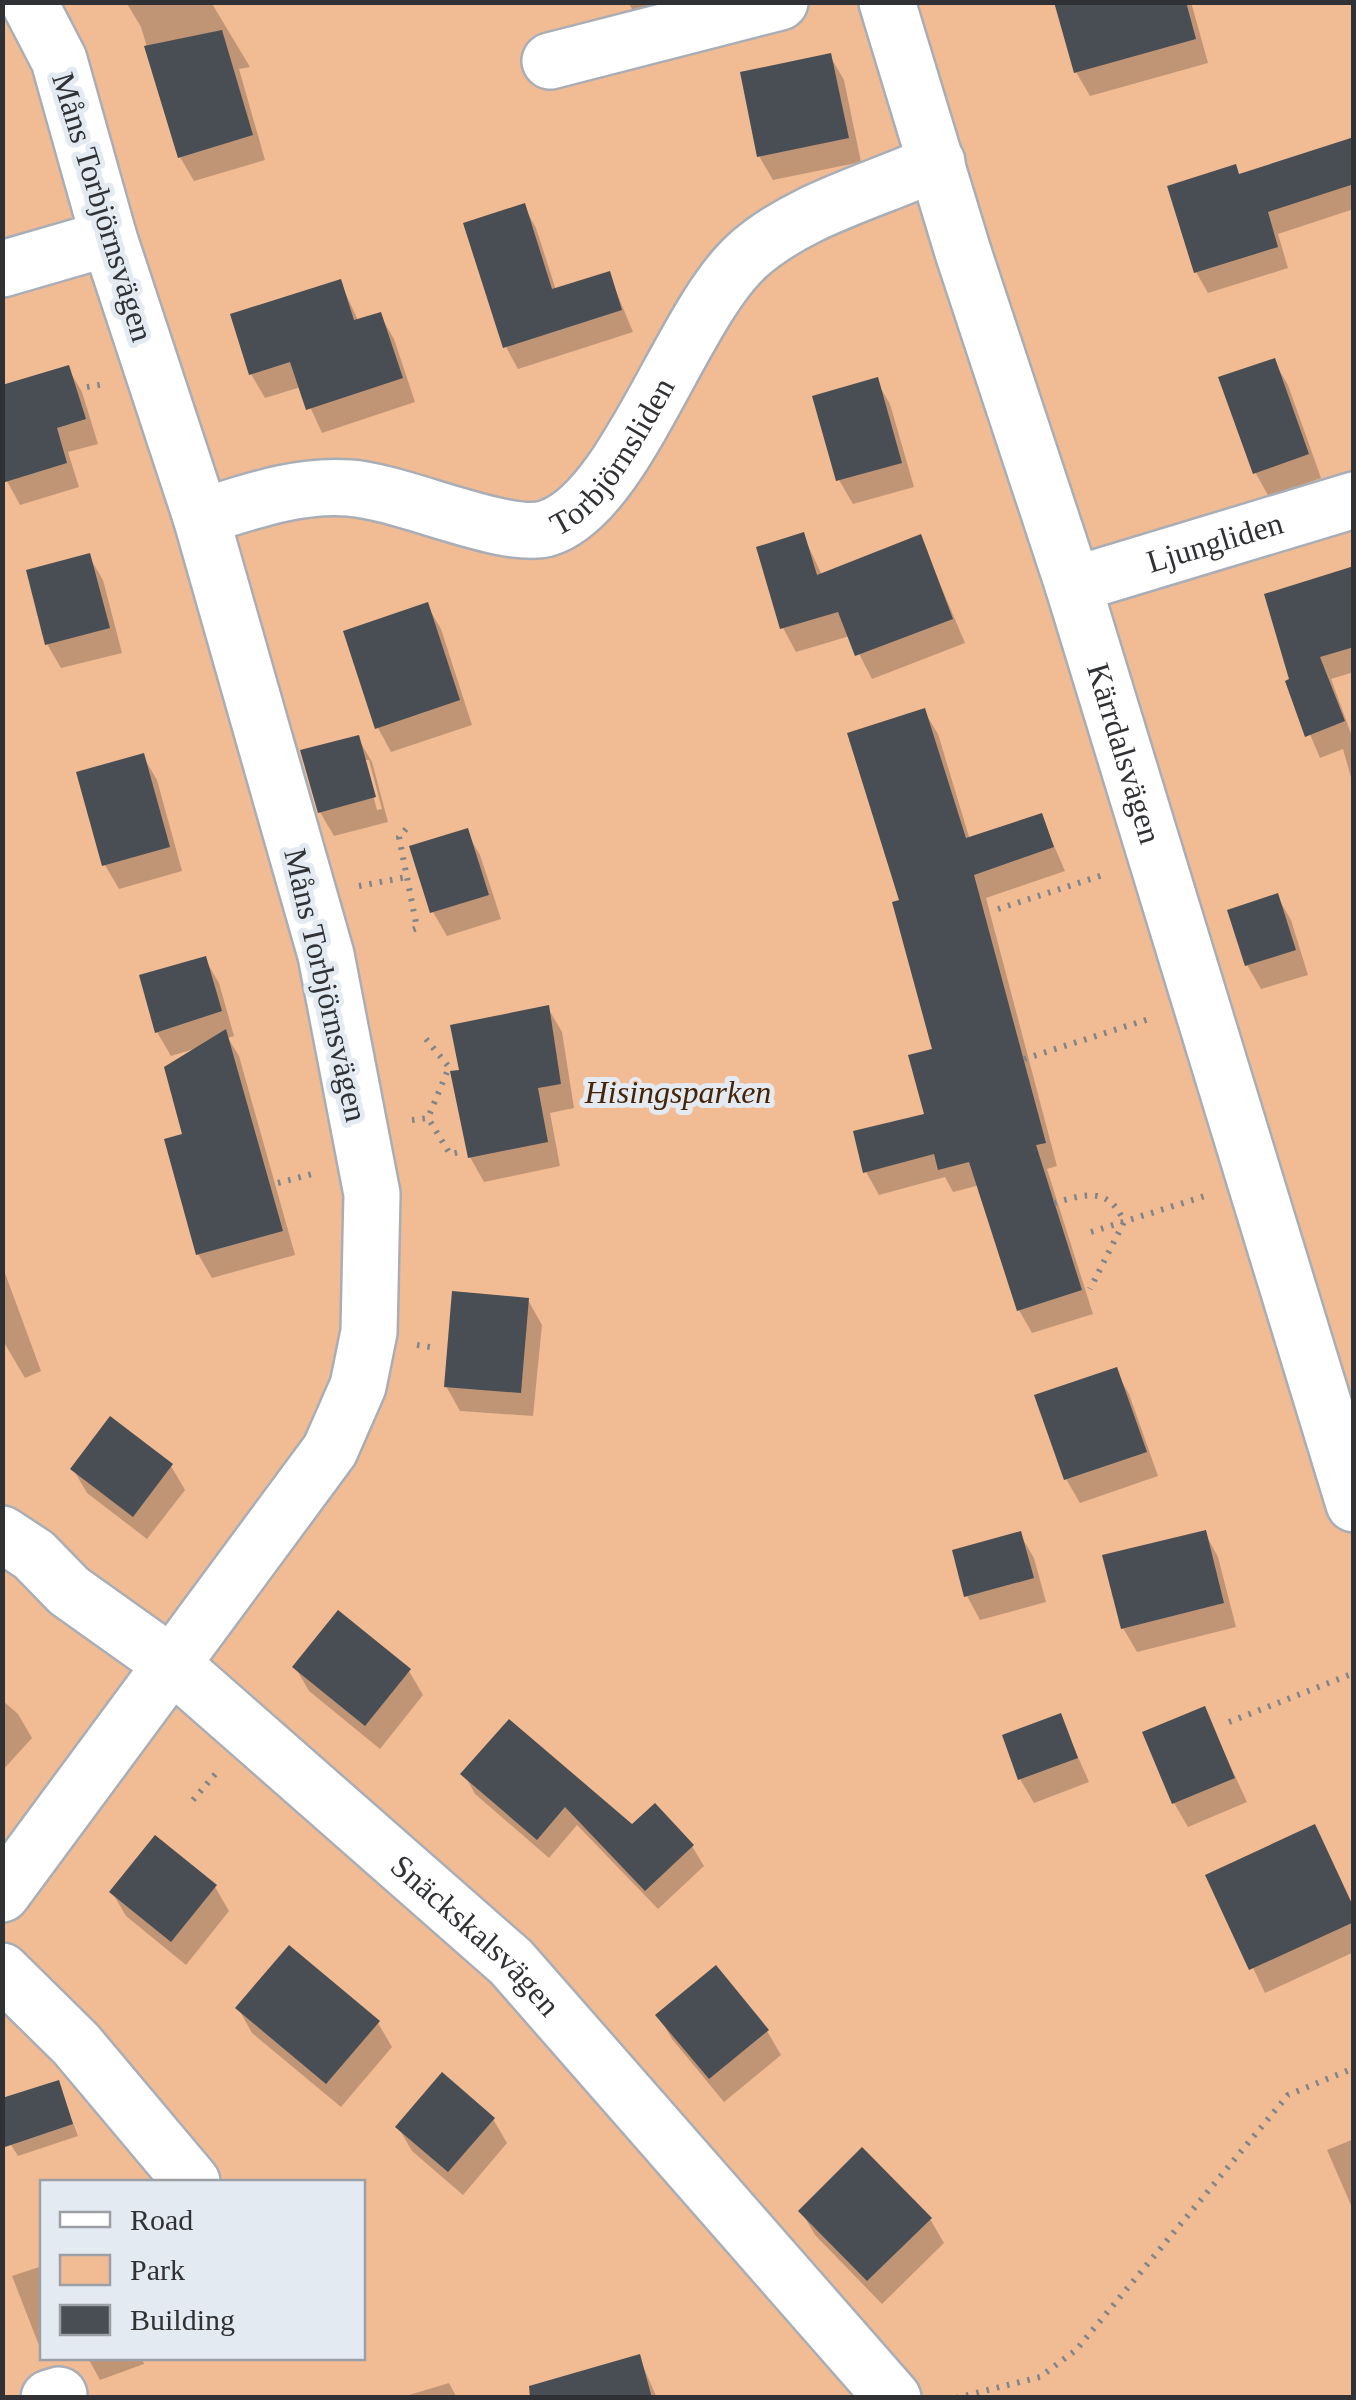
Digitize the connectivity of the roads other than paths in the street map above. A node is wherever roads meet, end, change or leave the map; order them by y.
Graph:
1 (29, 2) edge
2 (780, 2) edge
3 (887, 2) edge
4 (550, 61) dead end
5 (938, 162) junction
6 (109, 238) junction
7 (2, 268) edge
8 (1354, 500) edge
9 (201, 517) junction
10 (1073, 585) junction
11 (1354, 1504) edge
12 (2, 1534) edge
13 (172, 1665) junction
14 (2, 1894) edge
15 (2, 1971) edge
16 (190, 2180) edge
17 (894, 2398) edge

1 - 6 street, Måns Torbjörnsvägen
2 - 4 street
3 - 5 street, Kärrdalsvägen
5 - 9 street, Torbjörnsliden
5 - 10 street, Kärrdalsvägen
6 - 7 street
6 - 9 street, Måns Torbjörnsvägen
8 - 10 street, Ljungliden
9 - 13 street, Måns Torbjörnsvägen
10 - 11 street, Kärrdalsvägen
12 - 13 street, Snäckskalsvägen
13 - 14 street, Måns Torbjörnsvägen
13 - 17 street, Snäckskalsvägen
15 - 16 street

